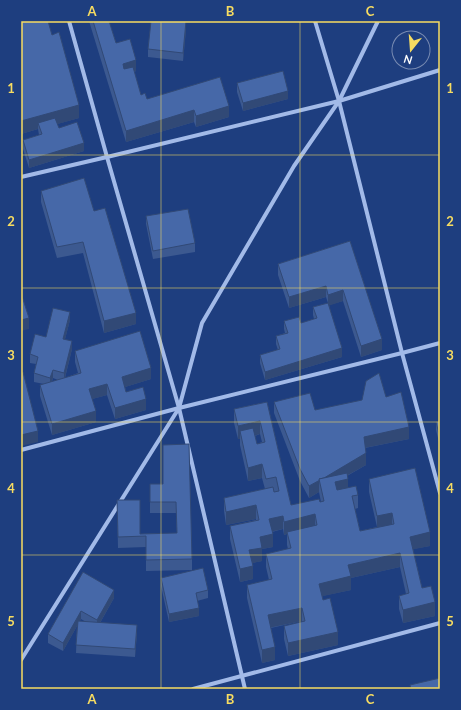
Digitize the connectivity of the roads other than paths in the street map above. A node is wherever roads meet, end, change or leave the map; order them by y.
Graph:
1 (70, 21) edge
2 (315, 21) edge
3 (378, 21) edge
4 (440, 70) edge
5 (339, 101) junction
6 (107, 157) junction
7 (21, 177) edge
8 (440, 343) edge
9 (402, 353) junction
10 (179, 408) junction
11 (21, 450) edge
12 (440, 494) edge
13 (440, 623) edge
14 (21, 660) edge
15 (242, 676) junction
16 (193, 689) edge
17 (245, 689) edge

1 - 6 street
2 - 5 street
3 - 5 street
4 - 5 street
5 - 6 street
5 - 9 street
5 - 10 street
6 - 7 street
6 - 10 street
8 - 9 street
9 - 10 street
9 - 12 street
10 - 11 street
10 - 14 street
10 - 15 street
13 - 15 street
15 - 16 street
15 - 17 street

